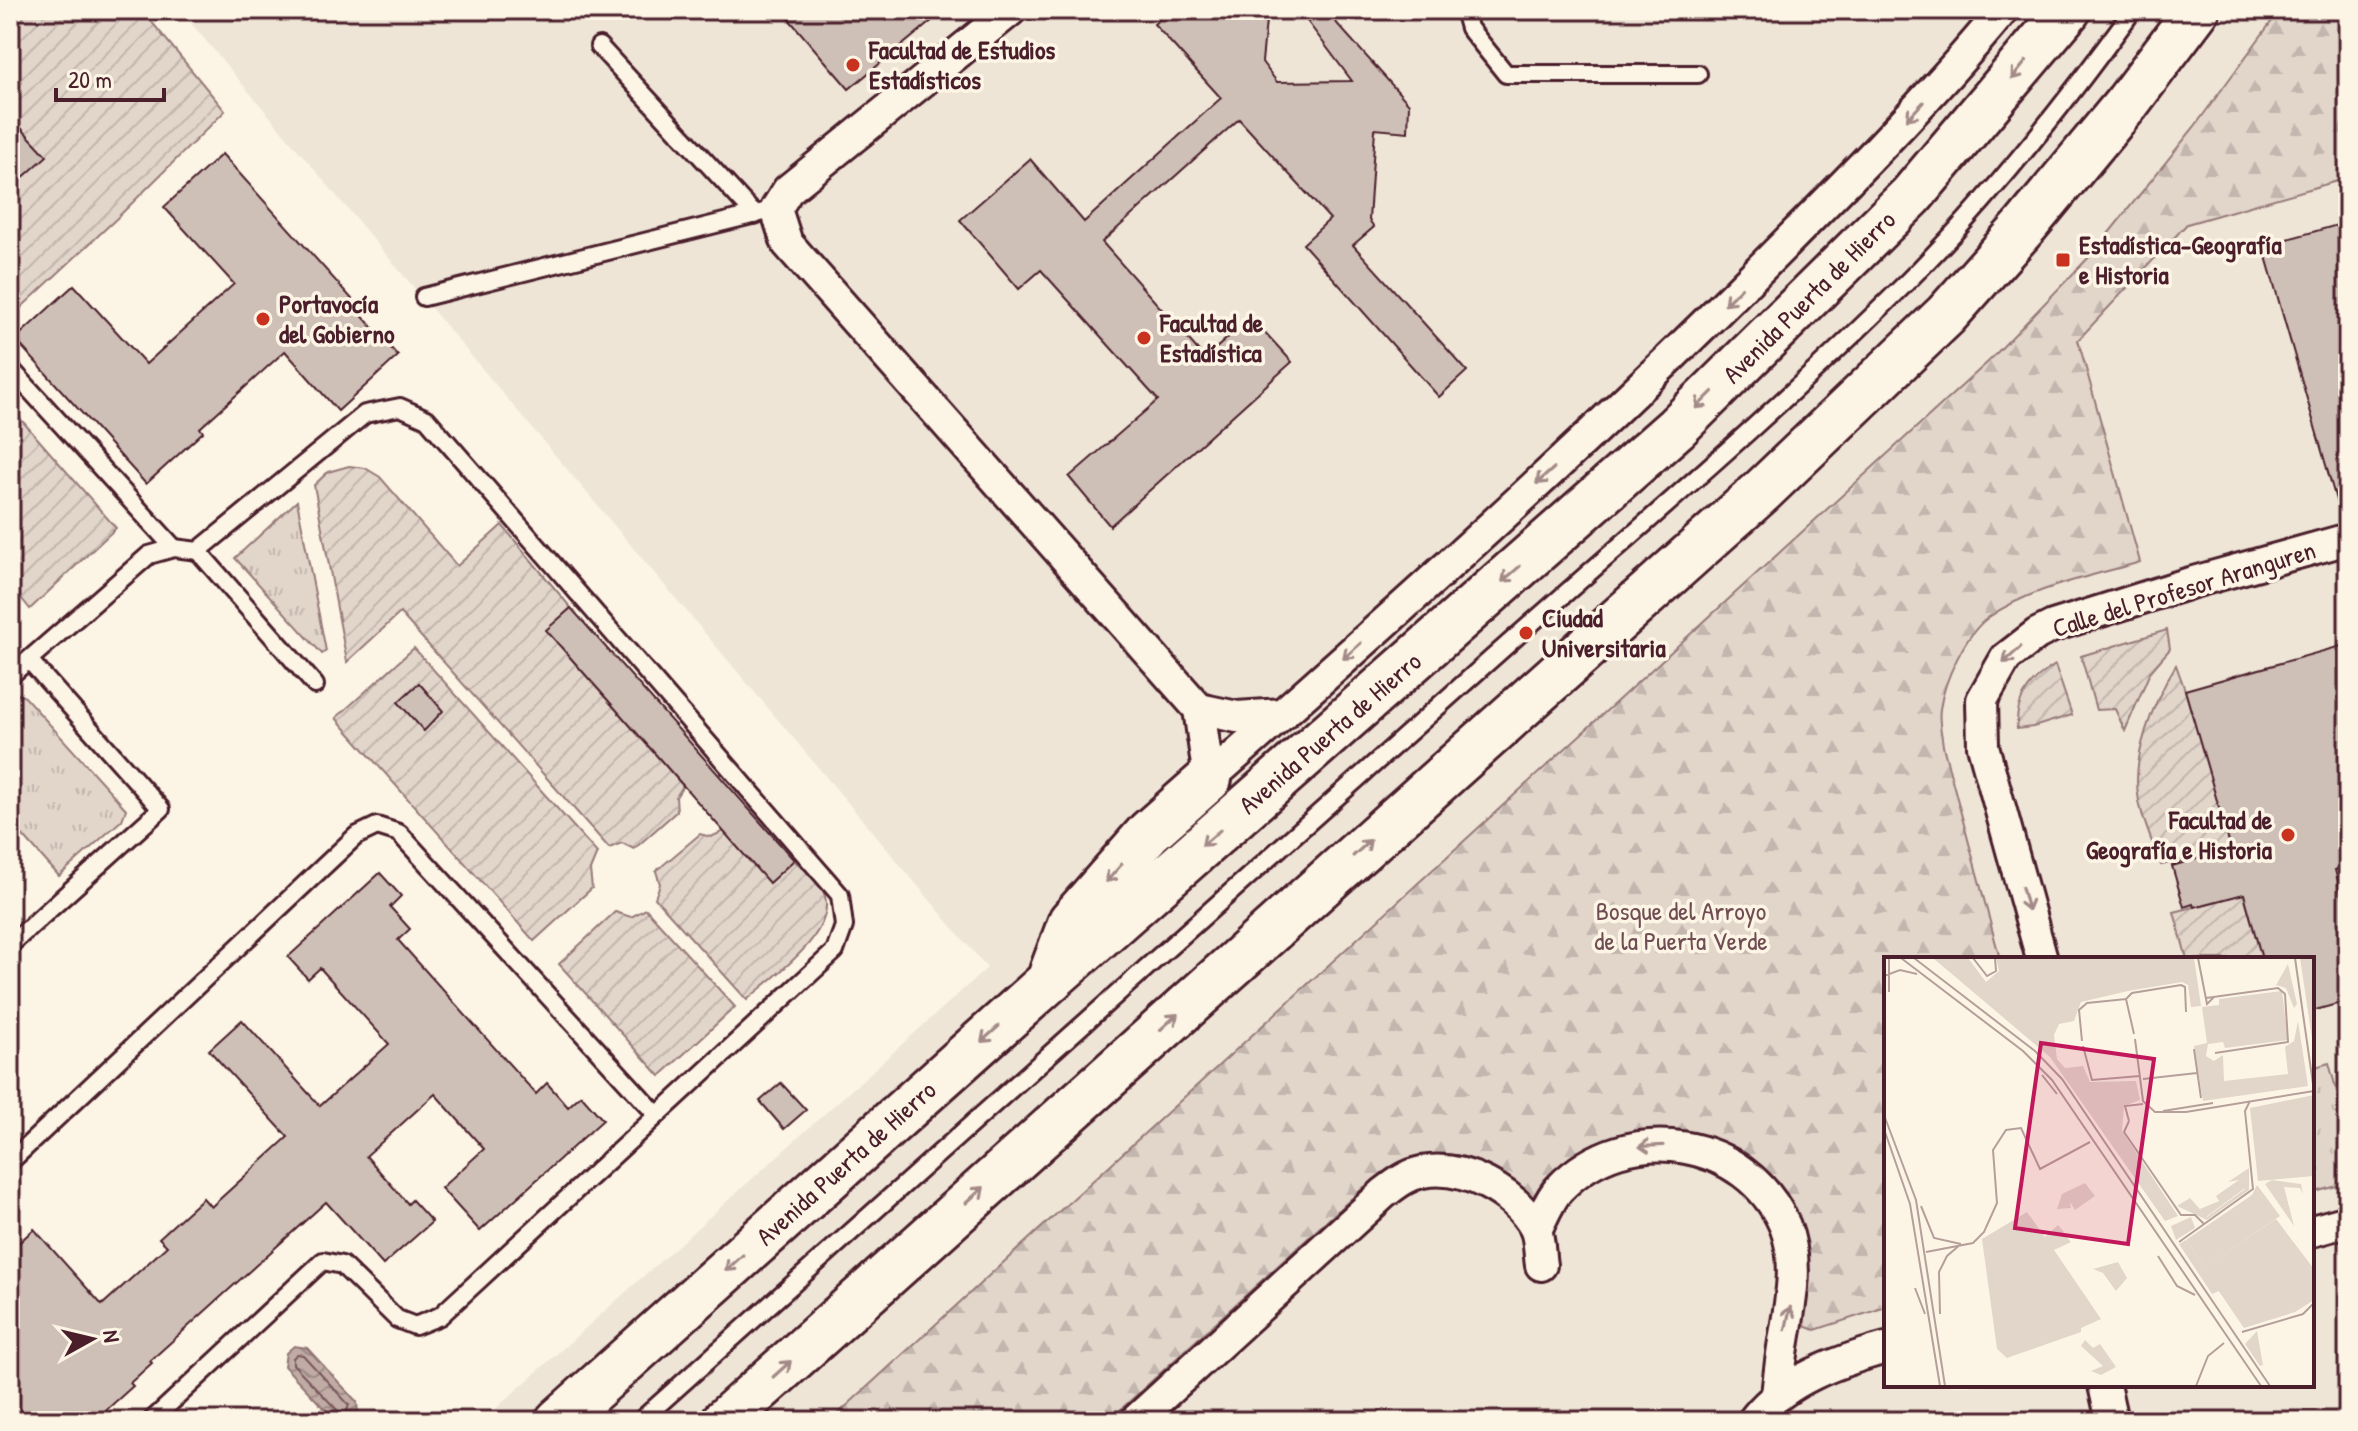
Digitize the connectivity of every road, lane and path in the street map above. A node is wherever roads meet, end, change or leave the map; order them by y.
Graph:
1 (1011, 10) edge
2 (1464, 10) edge
3 (2003, 10) edge
4 (2068, 10) edge
5 (2133, 10) edge
6 (2197, 10) edge
7 (599, 46) dead end
8 (1698, 74) dead end
9 (766, 212) junction
10 (424, 297) dead end
11 (10, 368) edge
12 (2348, 539) edge
13 (174, 548) junction
14 (198, 551) junction
15 (29, 660) junction
16 (10, 676) edge
17 (315, 685) dead end
18 (1199, 709) junction
19 (1283, 714) junction
20 (1209, 779) junction
21 (10, 945) edge
22 (2041, 957) edge
23 (1048, 982) junction
24 (657, 1115) junction
25 (10, 1162) edge
26 (2348, 1221) edge
27 (1536, 1230) junction
28 (2314, 1230) edge
29 (1541, 1265) dead end
30 (1884, 1349) edge
31 (2104, 1387) edge
32 (1777, 1395) junction
33 (725, 1420) edge
34 (151, 1421) edge
35 (558, 1421) edge
36 (640, 1421) edge
37 (1135, 1421) edge
38 (1753, 1421) edge
39 (2112, 1421) edge

1 - 9 street
2 - 8 lane
3 -> 19 street, Avenida Puerta de Hierro
4 -> 23 highway, Avenida Puerta de Hierro
5 - 36 lane
33 -> 6 highway
7 - 9 lane
9 - 10 lane
9 - 18 street
11 - 13 lane
12 -> 22 street, Calle del Profesor Aranguren
13 - 14 lane
13 - 15 lane
14 - 17 lane
14 - 24 lane
15 - 16 lane
15 - 21 lane
18 - 19 street
18 - 20 street
19 - 20 street, Avenida Puerta de Hierro
20 -> 23 highway
23 -> 35 highway, Avenida Puerta de Hierro
24 - 25 lane
24 - 34 lane
26 - 28 street
27 - 29 street
32 -> 27 street
27 - 37 street
30 - 32 street
31 - 39 street
32 - 38 street

